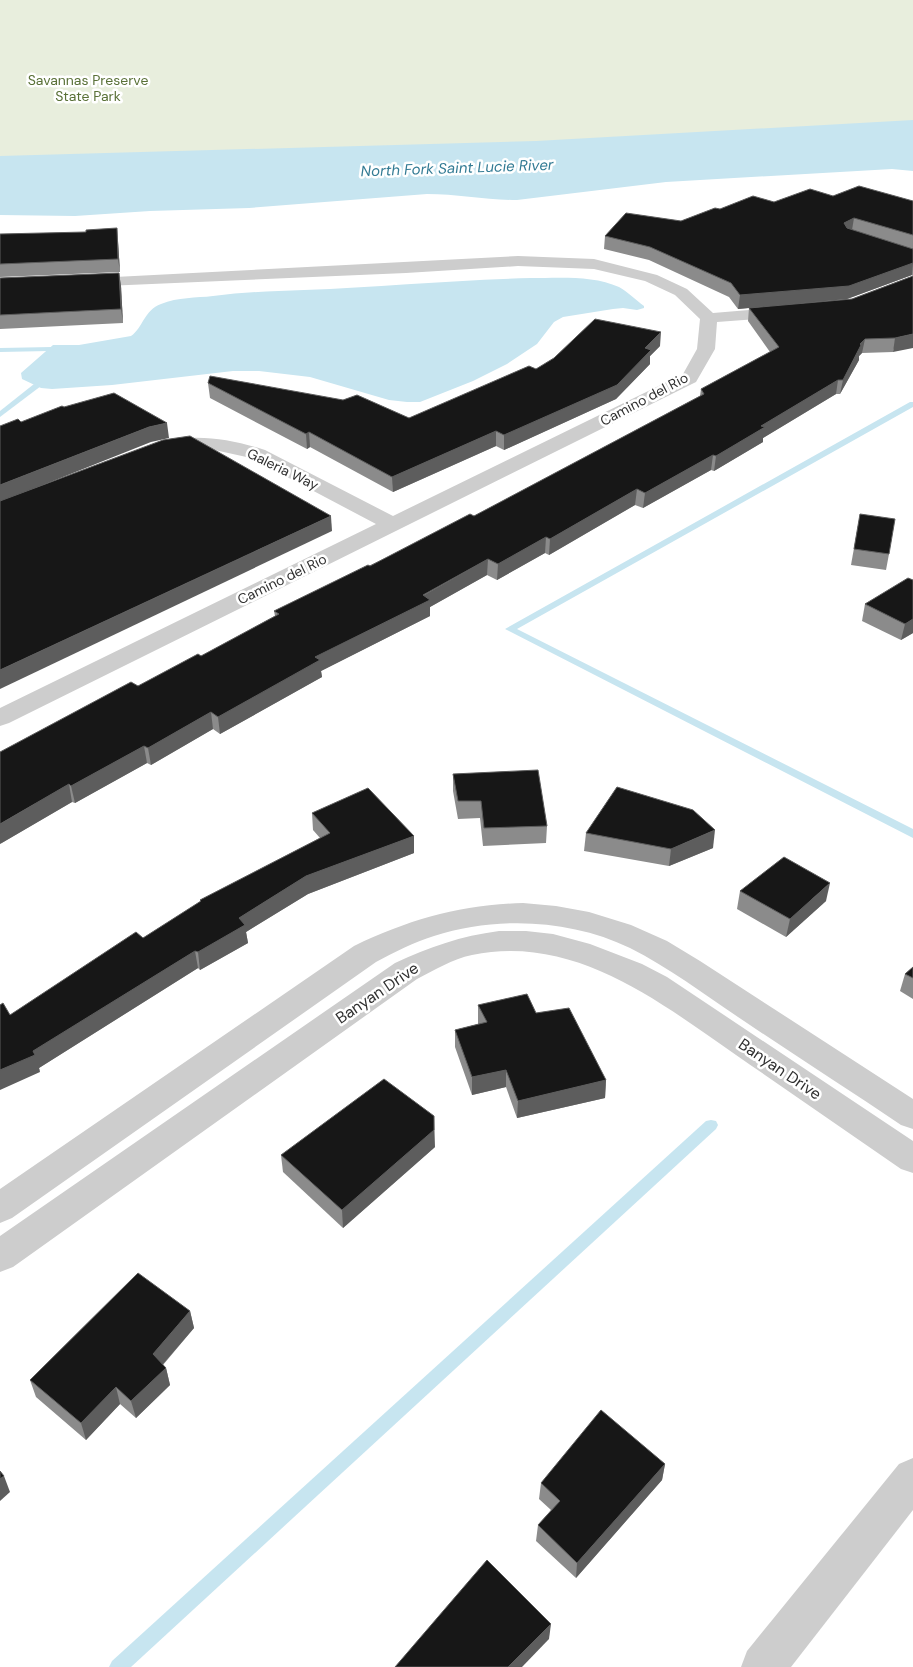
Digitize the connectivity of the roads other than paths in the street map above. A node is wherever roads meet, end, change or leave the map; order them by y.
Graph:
1 (65, 283) edge
2 (803, 310) edge
3 (709, 318) junction
4 (141, 454) edge
5 (392, 524) junction
6 (0, 718) edge
7 (399, 936) junction
8 (420, 964) junction
9 (836, 1066) junction
10 (812, 1090) junction
11 (913, 1116) edge
12 (913, 1159) edge
13 (0, 1208) edge
14 (0, 1256) edge
15 (913, 1478) edge
16 (763, 1667) edge

1 - 3 street
2 - 3 street
3 - 5 street, Camino del Rio
4 - 5 street, Galeria Way
5 - 6 street, Camino del Rio
7 - 8 street
7 - 9 street, Banyan Drive
7 - 13 street, Banyan Drive
8 - 10 street, Banyan Drive
8 - 14 street, Banyan Drive
9 - 10 street
9 - 11 street, Banyan Drive
10 - 12 street, Banyan Drive
15 - 16 street

